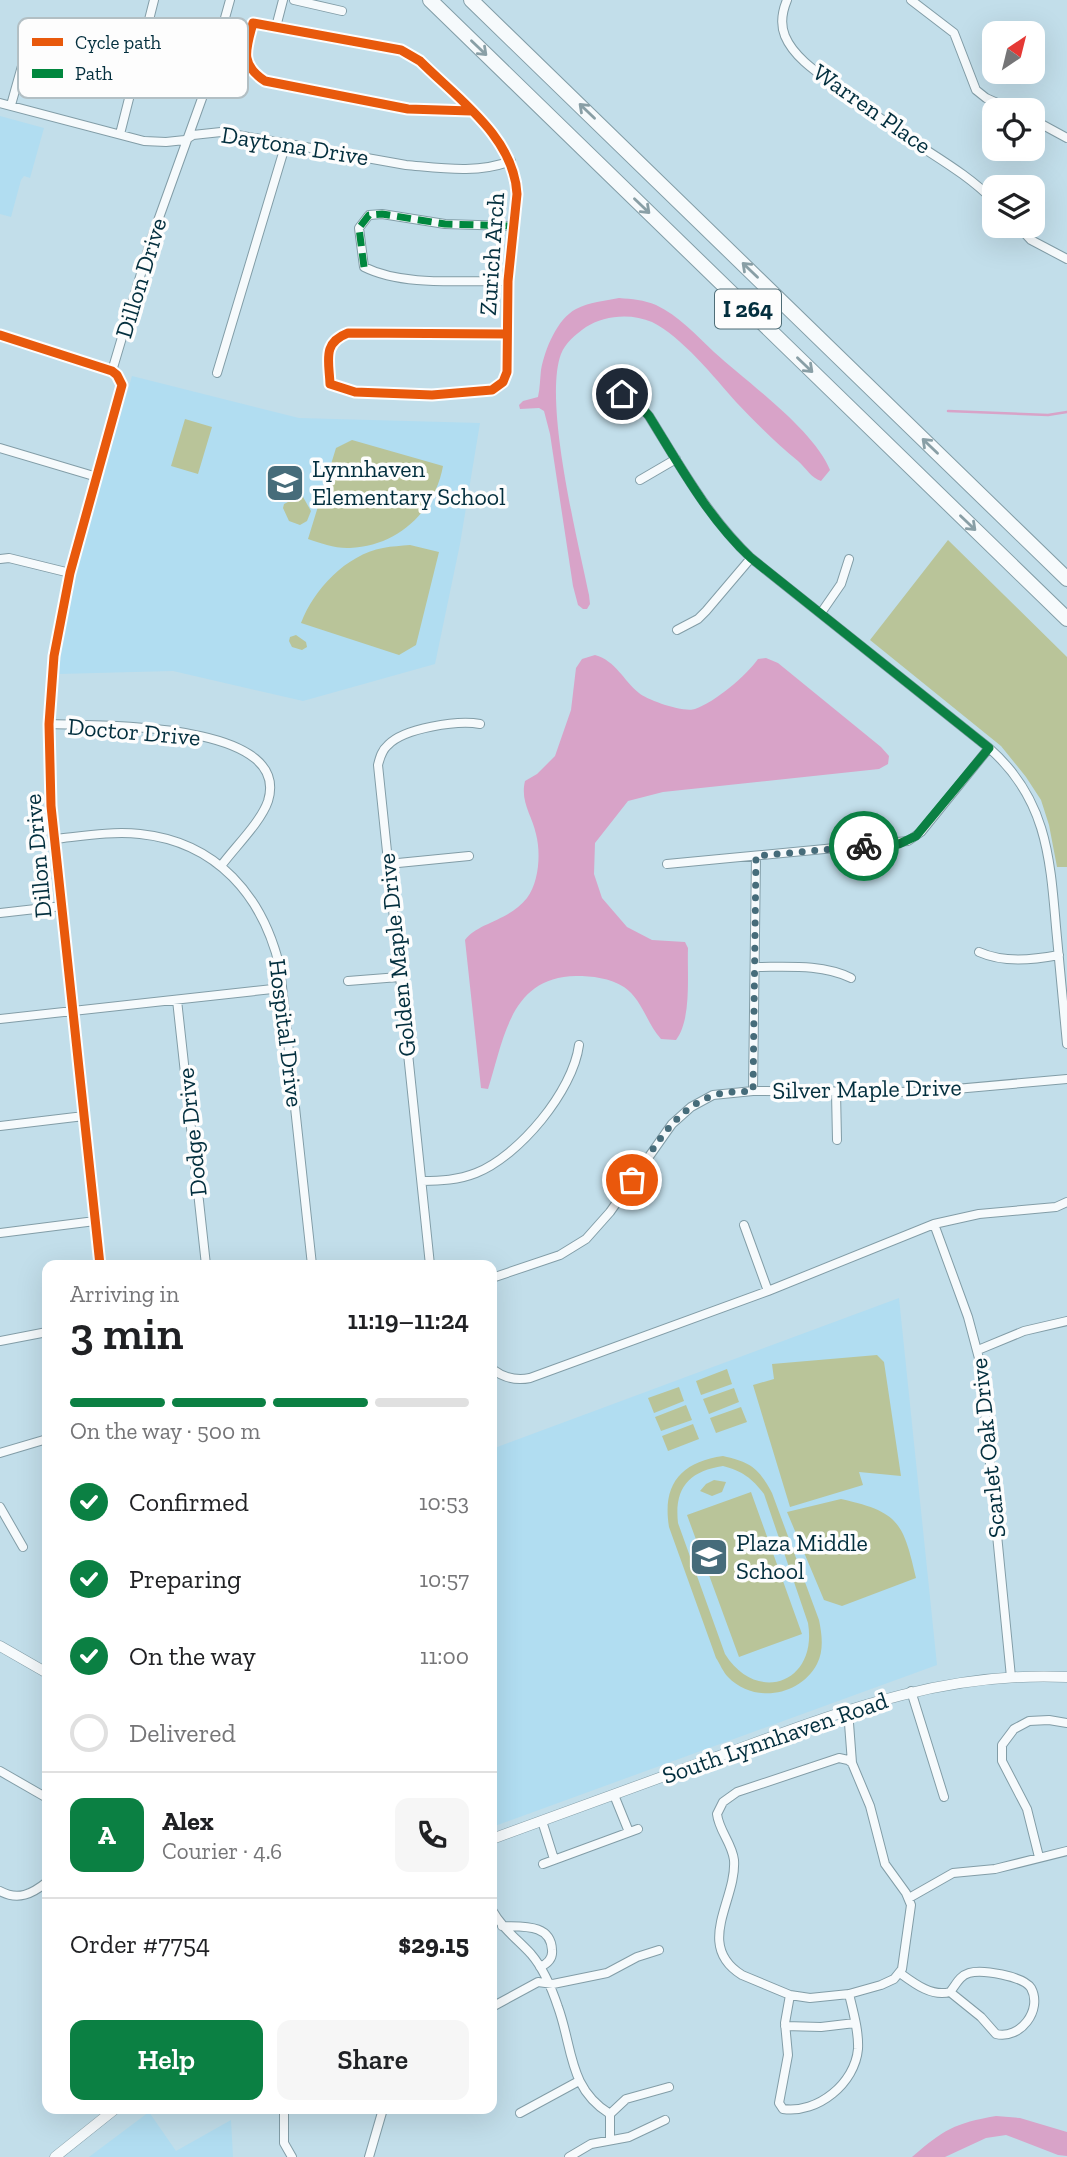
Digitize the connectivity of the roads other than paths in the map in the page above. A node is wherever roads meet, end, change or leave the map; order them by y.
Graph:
1 (154, 0) edge
2 (230, 0) edge
3 (283, 0) edge
4 (294, 0) edge
5 (430, 0) edge
6 (471, 0) edge
7 (787, 0) edge
8 (911, 0) edge
9 (342, 11) dead end
10 (149, 18) edge
11 (225, 18) edge
12 (276, 27) junction
13 (248, 49) edge
14 (248, 64) edge
15 (18, 82) edge
16 (129, 98) edge
17 (202, 98) edge
18 (987, 98) edge
19 (0, 103) edge
20 (11, 106) junction
21 (471, 111) junction
22 (1045, 126) edge
23 (120, 134) junction
24 (1067, 138) edge
25 (185, 140) junction
26 (286, 143) junction
27 (511, 160) junction
28 (982, 190) edge
29 (514, 226) junction
30 (1029, 238) edge
31 (1067, 259) edge
32 (508, 281) junction
33 (507, 334) junction
34 (0, 335) edge
35 (112, 371) junction
36 (217, 373) dead end
37 (622, 394) dead end
38 (0, 448) edge
39 (676, 459) junction
40 (97, 477) junction
41 (640, 480) dead end
42 (751, 558) junction
43 (0, 559) edge
44 (849, 559) dead end
45 (70, 573) junction
46 (1067, 579) edge
47 (821, 613) junction
48 (1067, 619) edge
49 (677, 630) dead end
50 (49, 724) junction
51 (480, 724) dead end
52 (989, 748) junction
53 (55, 839) junction
54 (469, 856) dead end
55 (756, 856) junction
56 (388, 864) junction
57 (667, 864) dead end
58 (221, 866) junction
59 (62, 906) junction
60 (0, 913) edge
61 (979, 952) dead end
62 (1059, 954) junction
63 (756, 967) junction
64 (399, 976) junction
65 (851, 978) dead end
66 (348, 981) dead end
67 (282, 988) junction
68 (177, 1000) junction
69 (74, 1011) junction
70 (0, 1019) edge
71 (1067, 1044) edge
72 (579, 1045) dead end
73 (1067, 1079) edge
74 (753, 1091) junction
75 (836, 1092) junction
76 (84, 1116) junction
77 (0, 1126) edge
78 (837, 1140) dead end
79 (422, 1181) junction
80 (1067, 1202) edge
81 (96, 1220) junction
82 (934, 1224) junction
83 (744, 1225) dead end
84 (0, 1233) edge
85 (100, 1260) edge
86 (205, 1260) edge
87 (311, 1260) edge
88 (430, 1260) edge
89 (497, 1276) edge
90 (768, 1291) junction
91 (1067, 1321) edge
92 (42, 1333) edge
93 (0, 1341) edge
94 (978, 1350) junction
95 (497, 1372) edge
96 (42, 1440) edge
97 (0, 1453) edge
98 (0, 1507) edge
99 (23, 1547) dead end
100 (0, 1646) edge
101 (42, 1670) edge
102 (1011, 1677) junction
103 (1067, 1677) edge
104 (911, 1691) junction
105 (848, 1710) junction
106 (1067, 1723) edge
107 (852, 1763) junction
108 (0, 1771) edge
109 (42, 1795) edge
110 (614, 1795) junction
111 (944, 1797) dead end
112 (542, 1821) junction
113 (497, 1837) edge
114 (1067, 1851) edge
115 (1039, 1857) junction
116 (554, 1860) junction
117 (543, 1864) dead end
118 (42, 1886) edge
119 (0, 1891) edge
120 (909, 1898) junction
121 (497, 1918) edge
122 (502, 1926) junction
123 (659, 1950) dead end
124 (540, 1967) junction
125 (900, 1973) junction
126 (548, 1984) junction
127 (950, 1992) junction
128 (790, 1994) junction
129 (849, 1994) junction
130 (497, 2004) edge
131 (855, 2023) junction
132 (786, 2026) junction
133 (579, 2081) junction
134 (669, 2087) dead end
135 (520, 2113) dead end
136 (109, 2114) edge
137 (284, 2114) edge
138 (382, 2114) edge
139 (610, 2114) junction
140 (665, 2120) dead end
141 (610, 2140) junction
142 (55, 2157) edge
143 (292, 2157) edge
144 (369, 2157) edge
145 (569, 2157) edge

1 - 10 street
2 - 11 street, Dillon Drive
3 - 12 street
4 - 9 street
5 -> 48 highway, I 264
46 -> 6 highway, I 264
7 - 28 street, Warren Place
8 - 18 street
12 - 13 street
12 - 21 street
14 - 21 street
15 - 20 street
16 - 23 street
17 - 25 street, Dillon Drive
19 - 20 street, Daytona Drive
20 - 23 street, Daytona Drive
21 - 27 street
22 - 24 street
23 - 25 street, Daytona Drive
25 - 26 street, Daytona Drive
25 - 35 street, Dillon Drive
26 - 27 street, Daytona Drive
26 - 36 street
27 - 29 street, Zurich Arch
29 - 32 street, Zurich Arch
29 - 32 street
30 - 31 street
32 - 33 street, Zurich Arch
33 - 33 street, Zurich Arch
34 - 35 street
35 - 40 street, Dillon Drive
37 - 39 street
38 - 40 street
39 - 41 street
39 - 42 street
40 - 45 street, Dillon Drive
42 - 47 street
42 - 49 street
43 - 45 street
44 - 47 street
45 - 50 street, Dillon Drive
47 - 52 street
50 - 53 street, Dillon Drive
50 - 58 street, Doctor Drive
51 - 56 street, Golden Maple Drive
52 - 55 street
52 - 62 street
53 - 58 street, Hospital Drive
53 - 59 street, Dillon Drive
54 - 56 street
55 - 57 street
55 - 63 street
56 - 64 street, Golden Maple Drive
58 - 67 street, Hospital Drive
59 - 60 street
59 - 69 street, Dillon Drive
61 - 62 street
62 - 71 street
63 - 65 street
63 - 74 street
64 - 66 street
64 - 79 street, Golden Maple Drive
67 - 68 street
67 - 87 street, Hospital Drive
68 - 69 street
68 - 86 street, Dodge Drive
69 - 70 street
69 - 76 street, Dillon Drive
72 - 79 street
73 - 75 street, Silver Maple Drive
74 - 75 street, Silver Maple Drive
74 - 89 street, Silver Maple Drive
75 - 78 street
76 - 77 street
76 - 81 street, Dillon Drive
79 - 88 street, Golden Maple Drive
80 - 82 street
81 - 84 street
81 - 85 street, Dillon Drive
82 - 90 street
82 - 94 street, Scarlet Oak Drive
83 - 90 street
90 - 95 street
91 - 94 street
92 - 93 street
94 - 102 street, Scarlet Oak Drive
96 - 97 street
98 - 99 street
100 - 101 street
102 - 103 street, South Lynnhaven Road
102 - 104 street, South Lynnhaven Road
104 - 105 street, South Lynnhaven Road
104 - 111 street
105 - 107 street
105 - 110 street, South Lynnhaven Road
106 - 115 street
107 - 120 street
107 - 128 street
108 - 109 street
110 - 112 street, South Lynnhaven Road
110 - 116 street
112 - 113 street, South Lynnhaven Road
112 - 116 street
114 - 115 street
115 - 120 street
116 - 117 street
118 - 119 street
120 - 125 street
121 - 122 street
122 - 124 street
122 - 124 street
123 - 126 street
124 - 126 street
125 - 127 street
125 - 129 street
126 - 130 street
126 - 133 street
127 - 127 street
128 - 129 street
128 - 132 street
129 - 131 street
131 - 132 street
131 - 132 street
133 - 135 street
133 - 139 street
134 - 139 street
136 - 142 street
137 - 143 street
138 - 144 street
139 - 141 street
140 - 141 street
141 - 145 street

